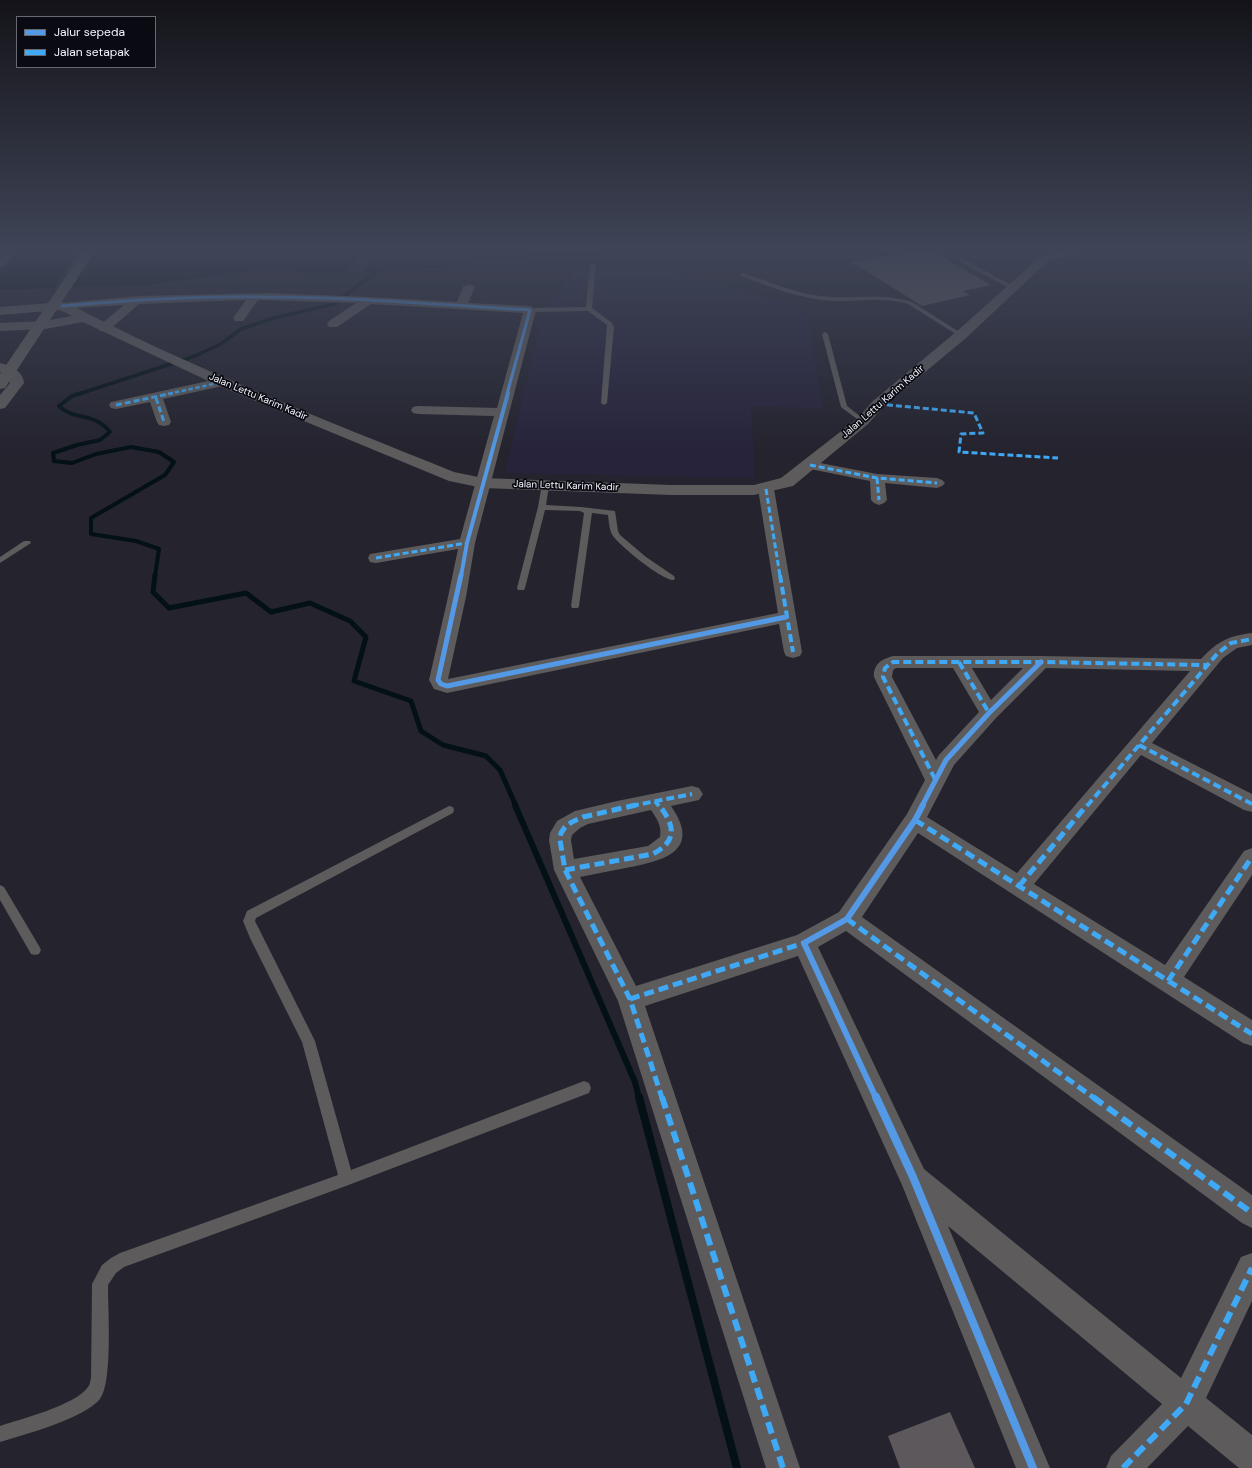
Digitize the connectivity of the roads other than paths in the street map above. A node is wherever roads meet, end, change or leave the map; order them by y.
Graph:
1 (44, 319) edge
2 (81, 319) edge
3 (85, 319) edge
4 (115, 319) edge
5 (341, 319) edge
6 (528, 319) edge
7 (602, 319) edge
8 (935, 319) edge
9 (979, 319) edge
10 (333, 324) dead end
11 (0, 328) edge
12 (104, 328) junction
13 (825, 334) dead end
14 (961, 335) junction
15 (0, 367) edge
16 (222, 382) junction
17 (1, 384) edge
18 (156, 398) junction
19 (604, 403) dead end
20 (116, 405) dead end
21 (0, 406) edge
22 (418, 410) dead end
23 (501, 412) junction
24 (863, 421) junction
25 (164, 422) dead end
26 (810, 465) junction
27 (877, 478) junction
28 (937, 482) dead end
29 (483, 483) junction
30 (545, 486) junction
31 (766, 489) junction
32 (879, 500) dead end
33 (542, 506) junction
34 (585, 510) junction
35 (27, 543) dead end
36 (467, 543) junction
37 (376, 558) dead end
38 (0, 561) edge
39 (671, 578) dead end
40 (521, 588) dead end
41 (575, 606) dead end
42 (786, 617) junction
43 (1252, 639) edge
44 (793, 652) dead end
45 (958, 662) junction
46 (1041, 662) junction
47 (1206, 665) junction
48 (989, 713) junction
49 (1139, 744) junction
50 (935, 779) junction
51 (692, 794) dead end
52 (655, 801) junction
53 (1252, 804) edge
54 (449, 810) dead end
55 (915, 820) junction
56 (1252, 857) edge
57 (565, 870) junction
58 (1019, 886) junction
59 (0, 890) edge
60 (846, 918) junction
61 (804, 943) junction
62 (35, 950) dead end
63 (1168, 981) junction
64 (630, 999) junction
65 (1252, 1034) edge
66 (584, 1088) dead end
67 (913, 1177) junction
68 (346, 1179) junction
69 (1252, 1213) edge
70 (1252, 1268) edge
71 (1186, 1404) junction
72 (0, 1434) edge
73 (1252, 1457) edge
74 (783, 1468) edge
75 (1033, 1468) edge
76 (1123, 1468) edge

1 - 17 highway
2 - 11 street
3 - 12 street, Jalan Lettu Karim Kadir
4 - 12 street
5 - 10 street
6 - 23 street
7 - 19 lane
8 - 14 lane
9 - 14 street, Jalan Lettu Karim Kadir
12 - 16 street, Jalan Lettu Karim Kadir
13 - 24 lane
14 - 24 street, Jalan Lettu Karim Kadir
15 - 21 street
16 - 18 street
16 - 29 street, Jalan Lettu Karim Kadir
18 - 20 street
18 - 25 street
22 - 23 street
23 - 29 street
24 - 26 street, Jalan Lettu Karim Kadir
26 - 27 street
26 - 31 street, Jalan Lettu Karim Kadir
27 - 28 street
27 - 32 street
29 - 30 street, Jalan Lettu Karim Kadir
29 - 36 street
30 - 31 street, Jalan Lettu Karim Kadir
30 - 33 lane
31 - 42 street
33 - 34 lane
33 - 40 lane
34 - 39 lane
34 - 41 lane
35 - 38 lane
36 - 37 street
36 - 42 street
42 - 44 street
43 - 47 street
45 - 46 street
45 - 48 street
45 - 50 street
46 - 47 street
46 - 48 street
47 - 49 street
48 - 50 street
49 - 53 street
49 - 58 street
50 - 55 street
51 - 52 street
52 - 57 street
52 - 57 street
54 - 68 lane
55 - 58 street
55 - 60 street
56 - 63 street
57 - 64 street
58 - 63 street
59 - 62 lane
60 - 61 street
60 - 69 street
61 - 64 street
61 - 67 street
63 - 65 street
64 - 74 street
66 - 68 lane
67 - 71 street
67 - 75 street
68 - 72 lane
70 - 71 street
71 - 73 street
71 - 76 street

